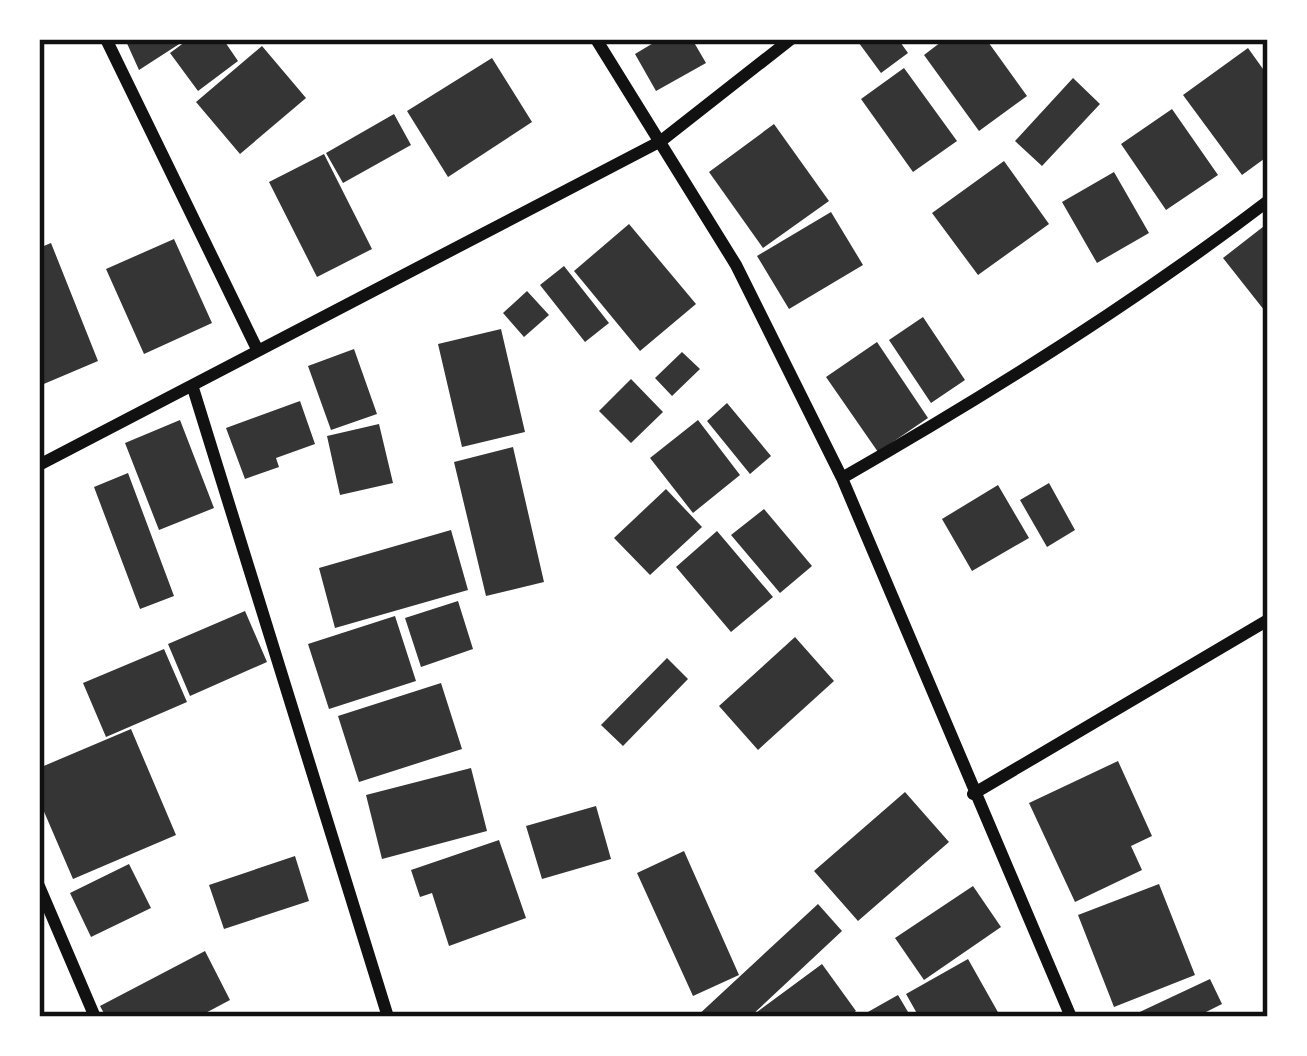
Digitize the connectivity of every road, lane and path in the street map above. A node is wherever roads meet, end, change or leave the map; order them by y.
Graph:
1 (106, 39) edge
2 (596, 39) edge
3 (791, 39) edge
4 (661, 141) junction
5 (1268, 201) edge
6 (257, 349) junction
7 (193, 388) junction
8 (39, 465) edge
9 (842, 478) junction
10 (1268, 620) edge
11 (973, 794) junction
12 (39, 886) edge
13 (43, 908) edge
14 (95, 1017) edge
15 (388, 1017) edge
16 (1071, 1017) edge

1 - 6 street
2 - 4 street
3 - 4 street
4 - 6 street
4 - 9 street
5 - 9 street
6 - 7 street
7 - 8 street
7 - 15 street
9 - 11 street
10 - 11 street
11 - 16 street
12 - 13 street
13 - 14 street

